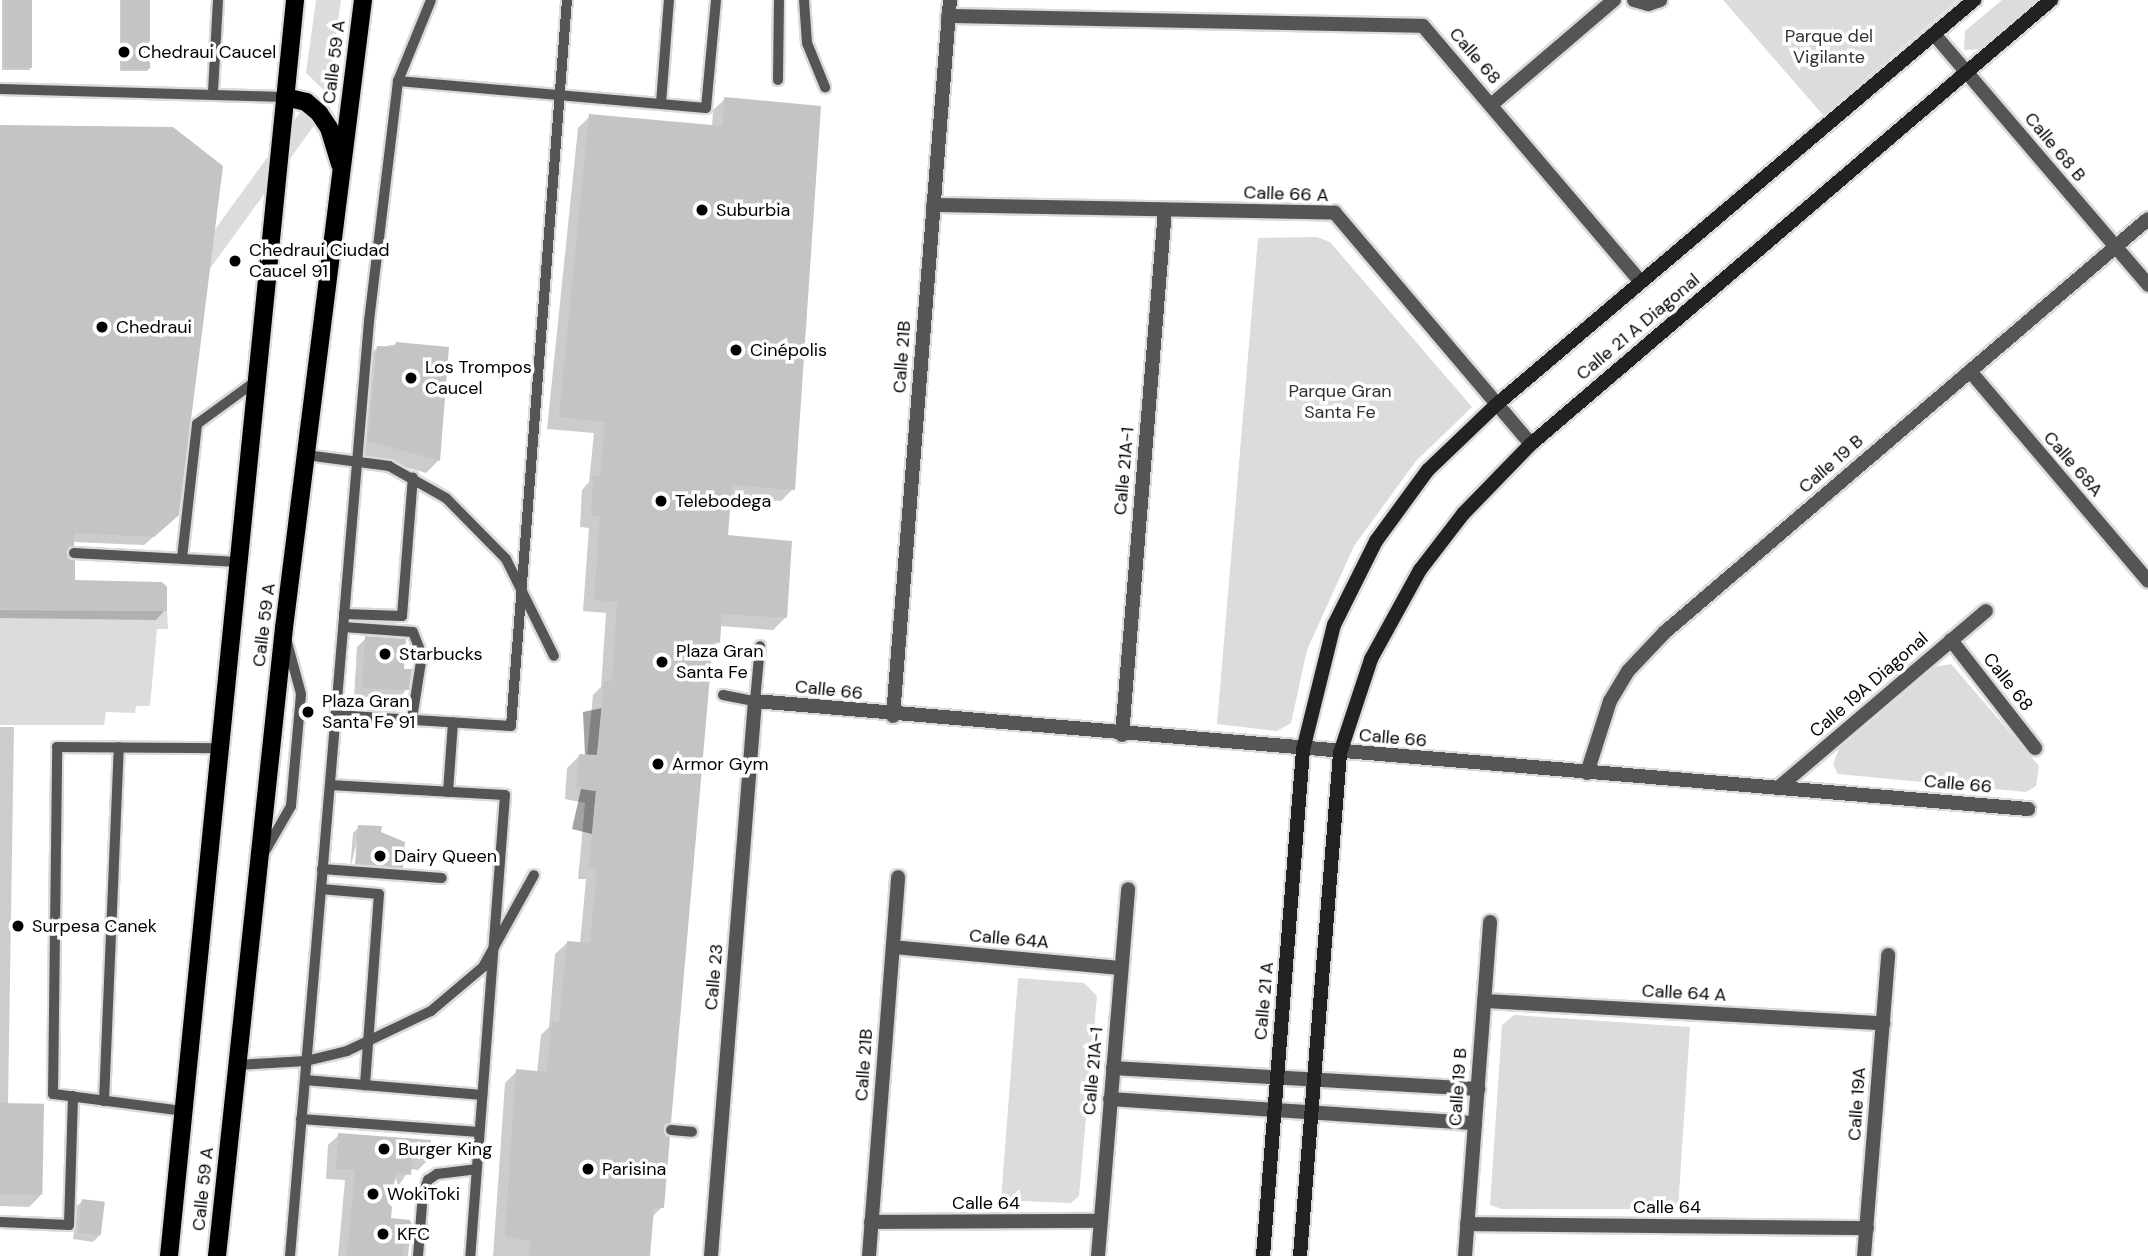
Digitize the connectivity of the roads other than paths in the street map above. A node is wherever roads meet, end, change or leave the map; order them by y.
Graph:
1 (218, 0) edge
2 (295, 0) edge
3 (363, 0) edge
4 (431, 0) edge
5 (567, 0) edge
6 (669, 0) edge
7 (716, 0) edge
8 (779, 0) edge
9 (804, 0) edge
10 (950, 0) edge
11 (1614, 0) edge
12 (1634, 0) edge
13 (1660, 0) edge
14 (1974, 0) edge
15 (2051, 0) edge
16 (948, 16) junction
17 (1934, 34) junction
18 (1966, 72) junction
19 (778, 80) dead end
20 (398, 81) junction
21 (825, 87) dead end
22 (0, 89) edge
23 (213, 92) junction
24 (560, 95) junction
25 (285, 97) junction
26 (661, 103) junction
27 (1491, 105) junction
28 (342, 170) junction
29 (933, 205) junction
30 (1165, 210) junction
31 (2148, 219) edge
32 (2115, 247) junction
33 (1641, 282) junction
34 (2148, 285) edge
35 (1969, 371) junction
36 (256, 381) junction
37 (1496, 405) junction
38 (1531, 444) junction
39 (306, 455) junction
40 (357, 460) junction
41 (413, 477) junction
42 (74, 553) dead end
43 (182, 558) junction
44 (238, 562) junction
45 (2148, 580) edge
46 (522, 590) junction
47 (1986, 611) dead end
48 (344, 614) junction
49 (343, 627) junction
50 (284, 628) junction
51 (1951, 640) junction
52 (760, 646) dead end
53 (554, 656) dead end
54 (723, 695) dead end
55 (755, 701) junction
56 (335, 715) junction
57 (893, 716) junction
58 (412, 719) junction
59 (453, 722) junction
60 (1122, 735) junction
61 (119, 747) junction
62 (220, 748) junction
63 (2035, 748) dead end
64 (1303, 750) junction
65 (1340, 753) junction
66 (1587, 773) junction
67 (330, 785) junction
68 (1778, 788) junction
69 (448, 792) junction
70 (2028, 809) dead end
71 (259, 862) junction
72 (323, 869) junction
73 (534, 875) dead end
74 (898, 877) dead end
75 (442, 878) dead end
76 (321, 889) junction
77 (1128, 889) dead end
78 (1490, 922) dead end
79 (494, 941) junction
80 (892, 947) junction
81 (1888, 955) dead end
82 (1121, 968) junction
83 (1484, 1001) junction
84 (1883, 1023) junction
85 (368, 1042) junction
86 (306, 1061) junction
87 (237, 1065) junction
88 (1113, 1068) junction
89 (1277, 1077) junction
90 (1314, 1079) junction
91 (305, 1080) junction
92 (365, 1085) junction
93 (1478, 1089) junction
94 (482, 1095) junction
95 (73, 1097) junction
96 (1110, 1099) junction
97 (104, 1101) junction
98 (1275, 1110) junction
99 (183, 1111) junction
100 (1312, 1112) junction
101 (302, 1119) junction
102 (1475, 1123) junction
103 (671, 1130) dead end
104 (479, 1132) junction
105 (692, 1132) dead end
106 (476, 1169) junction
107 (1100, 1221) junction
108 (0, 1222) edge
109 (871, 1222) junction
110 (1467, 1224) junction
111 (1867, 1228) junction
112 (169, 1256) edge
113 (217, 1256) edge
114 (290, 1256) edge
115 (418, 1256) edge
116 (470, 1256) edge
117 (711, 1256) edge
118 (869, 1256) edge
119 (1098, 1256) edge
120 (1263, 1256) edge
121 (1300, 1256) edge
122 (1465, 1256) edge
123 (1864, 1256) edge

1 - 23 lane
2 - 25 main road, Calle 59 A
3 - 28 main road, Calle 59 A
4 - 20 lane
5 - 24 lane
6 - 26 lane
7 - 26 lane
8 - 19 lane
9 - 21 lane
10 - 16 street, Calle 21B
11 - 27 street
12 - 13 street
14 - 17 main road, Calle 21 A Diagonal
15 - 18 main road, Calle 21 A Diagonal
16 - 27 street, Calle 68
16 - 29 street, Calle 21B
17 - 18 street, Calle 68 B
17 - 33 main road, Calle 21 A Diagonal
18 - 32 street, Calle 68 B
18 - 38 main road, Calle 21 A Diagonal
20 - 24 lane
20 - 40 lane
22 - 23 lane
23 - 25 lane
24 - 26 lane
24 - 46 lane
25 - 28 main road
25 - 36 main road, Calle 59 A
27 - 33 street, Calle 68
28 - 39 main road, Calle 59 A
29 - 30 street, Calle 66 A
29 - 57 street, Calle 21B
30 - 37 street, Calle 66 A
30 - 60 street, Calle 21A-1
31 - 32 street, Calle 19 B
32 - 34 street, Calle 68 B
32 - 35 street, Calle 19 B
33 - 37 main road, Calle 21 A Diagonal
35 - 45 street, Calle 68A
35 - 66 street, Calle 19 B
36 - 43 lane
36 - 44 main road, Calle 59 A
37 - 38 street, Calle 66 A
37 - 64 main road, Calle 21 A Diagonal
38 - 65 main road, Calle 21 A Diagonal
39 - 40 lane
39 - 50 main road, Calle 59 A
40 - 41 lane
40 - 48 lane
41 - 46 lane
41 - 48 lane
42 - 43 lane
43 - 44 lane
44 - 62 main road, Calle 59 A
46 - 53 lane
46 - 59 lane
47 - 51 street, Calle 19A Diagonal
48 - 49 lane
49 - 56 lane
49 - 58 lane
50 - 71 main road, Calle 59 A
50 - 71 lane
51 - 63 street, Calle 68
51 - 68 street, Calle 19A Diagonal
52 - 55 lane
54 - 55 lane
55 - 57 street, Calle 66
55 - 117 street, Calle 23
56 - 58 lane
56 - 67 lane
57 - 60 street, Calle 66
58 - 59 lane
59 - 69 lane
60 - 64 street, Calle 66
61 - 62 lane
61 - 95 lane
61 - 97 lane
62 - 99 main road, Calle 59 A
64 - 65 street, Calle 66
64 - 89 main road, Calle 21 A
65 - 66 street, Calle 66
65 - 90 main road
66 - 68 street, Calle 66
67 - 69 lane
67 - 72 lane
68 - 70 street, Calle 66
69 - 79 lane
71 - 87 main road, Calle 59 A
72 - 75 lane
72 - 76 lane
73 - 79 lane
74 - 80 street, Calle 21B
76 - 85 lane
76 - 86 lane
77 - 82 street, Calle 21A-1
78 - 83 street, Calle 19 B
79 - 85 lane
79 - 94 lane
80 - 82 street, Calle 64A
80 - 109 street, Calle 21B
81 - 84 street, Calle 19A
82 - 88 street, Calle 21A-1
83 - 84 street, Calle 64 A
83 - 93 street, Calle 19 B
84 - 111 street, Calle 19A
85 - 86 lane
85 - 92 lane
86 - 87 lane
86 - 91 lane
87 - 113 main road, Calle 59 A
88 - 89 street
88 - 96 street, Calle 21A-1
89 - 90 street
89 - 98 main road, Calle 21 A
90 - 93 street
90 - 100 main road
91 - 92 lane
91 - 101 lane
92 - 94 lane
93 - 102 street, Calle 19 B
94 - 104 lane
95 - 97 lane
95 - 108 lane
96 - 98 street
96 - 107 street, Calle 21A-1
97 - 99 lane
98 - 100 street
98 - 120 main road, Calle 21 A
99 - 112 main road, Calle 59 A
100 - 102 street
100 - 121 main road
101 - 104 lane
101 - 114 lane
102 - 110 street, Calle 19 B
103 - 105 lane
104 - 106 lane
106 - 115 lane
106 - 116 lane
107 - 109 street, Calle 64
107 - 119 street, Calle 21A-1
109 - 118 street, Calle 21B
110 - 111 street, Calle 64
110 - 122 street, Calle 19 B
111 - 123 street, Calle 19A

